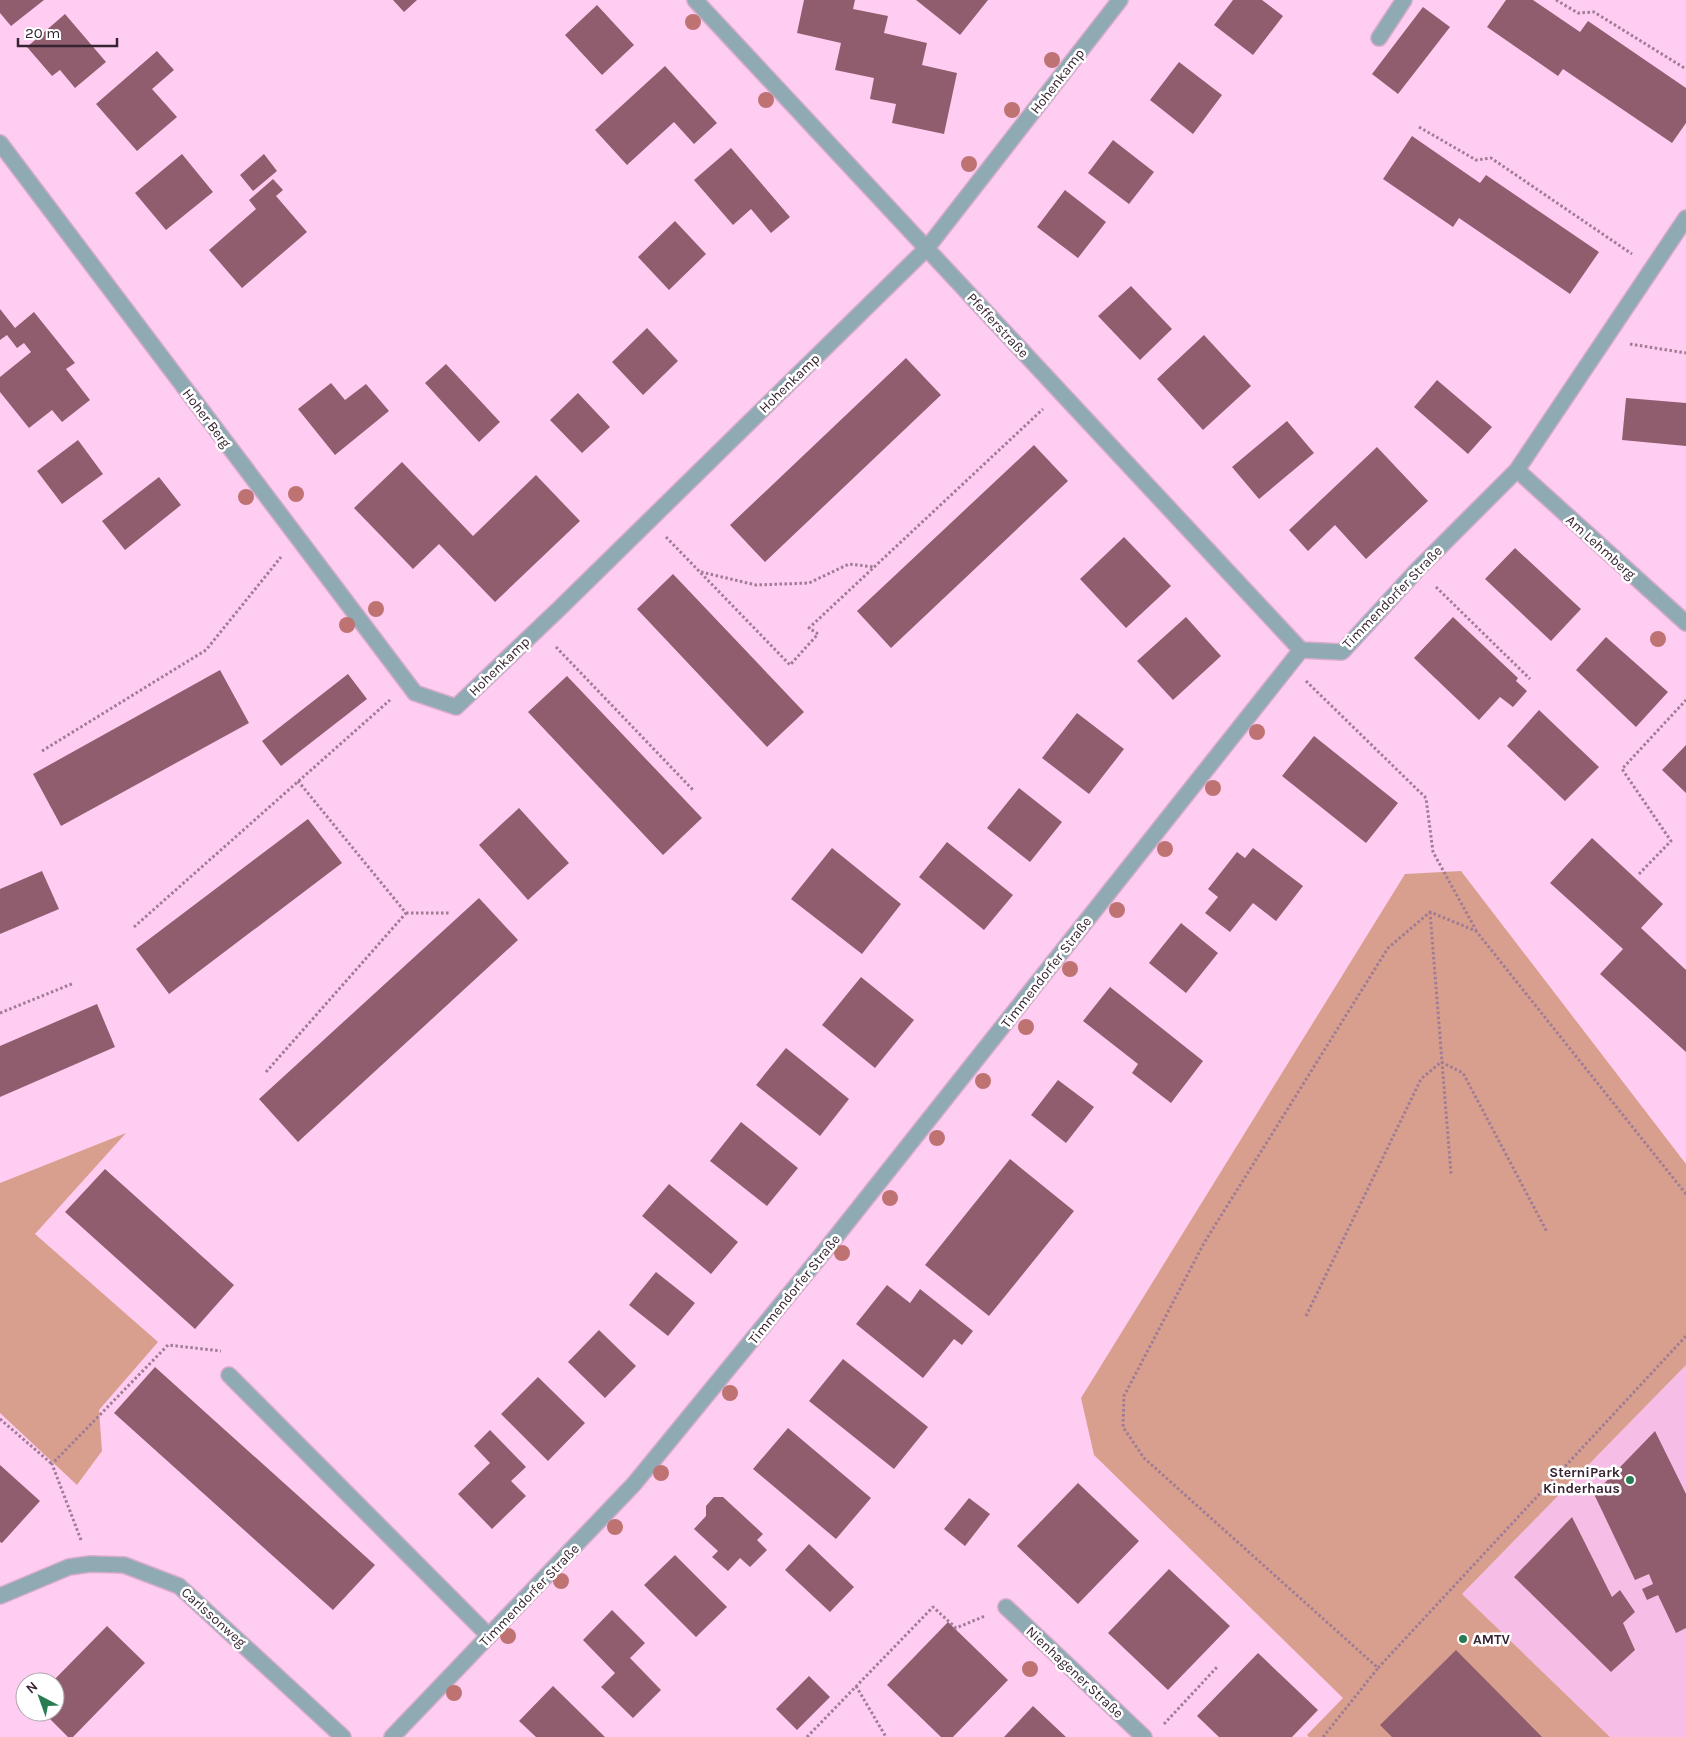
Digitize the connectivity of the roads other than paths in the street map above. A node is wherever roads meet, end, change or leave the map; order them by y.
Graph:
1 (695, 0) edge
2 (1120, 0) edge
3 (1404, 0) edge
4 (1379, 38) dead end
5 (0, 143) edge
6 (1686, 218) edge
7 (927, 248) junction
8 (1517, 470) junction
9 (1686, 623) edge
10 (1301, 650) junction
11 (411, 689) joint
12 (229, 1376) road end
13 (0, 1596) edge
14 (1006, 1607) road end
15 (490, 1636) junction
16 (343, 1737) edge
17 (392, 1737) edge
18 (1144, 1737) edge

1 - 7 street, Pfefferstraße
2 - 7 street, Hohenkamp
3 - 4 street
5 - 11 street, Hoher Berg
6 - 8 street, Timmendorfer Straße
7 - 10 street, Pfefferstraße
7 - 11 street, Hohenkamp
8 - 9 street, Am Lehmberg
8 - 10 street, Timmendorfer Straße
10 - 15 street, Timmendorfer Straße
12 - 15 street
13 - 16 street, Carlssonweg
14 - 18 street, Nienhagener Straße
15 - 17 street, Timmendorfer Straße

